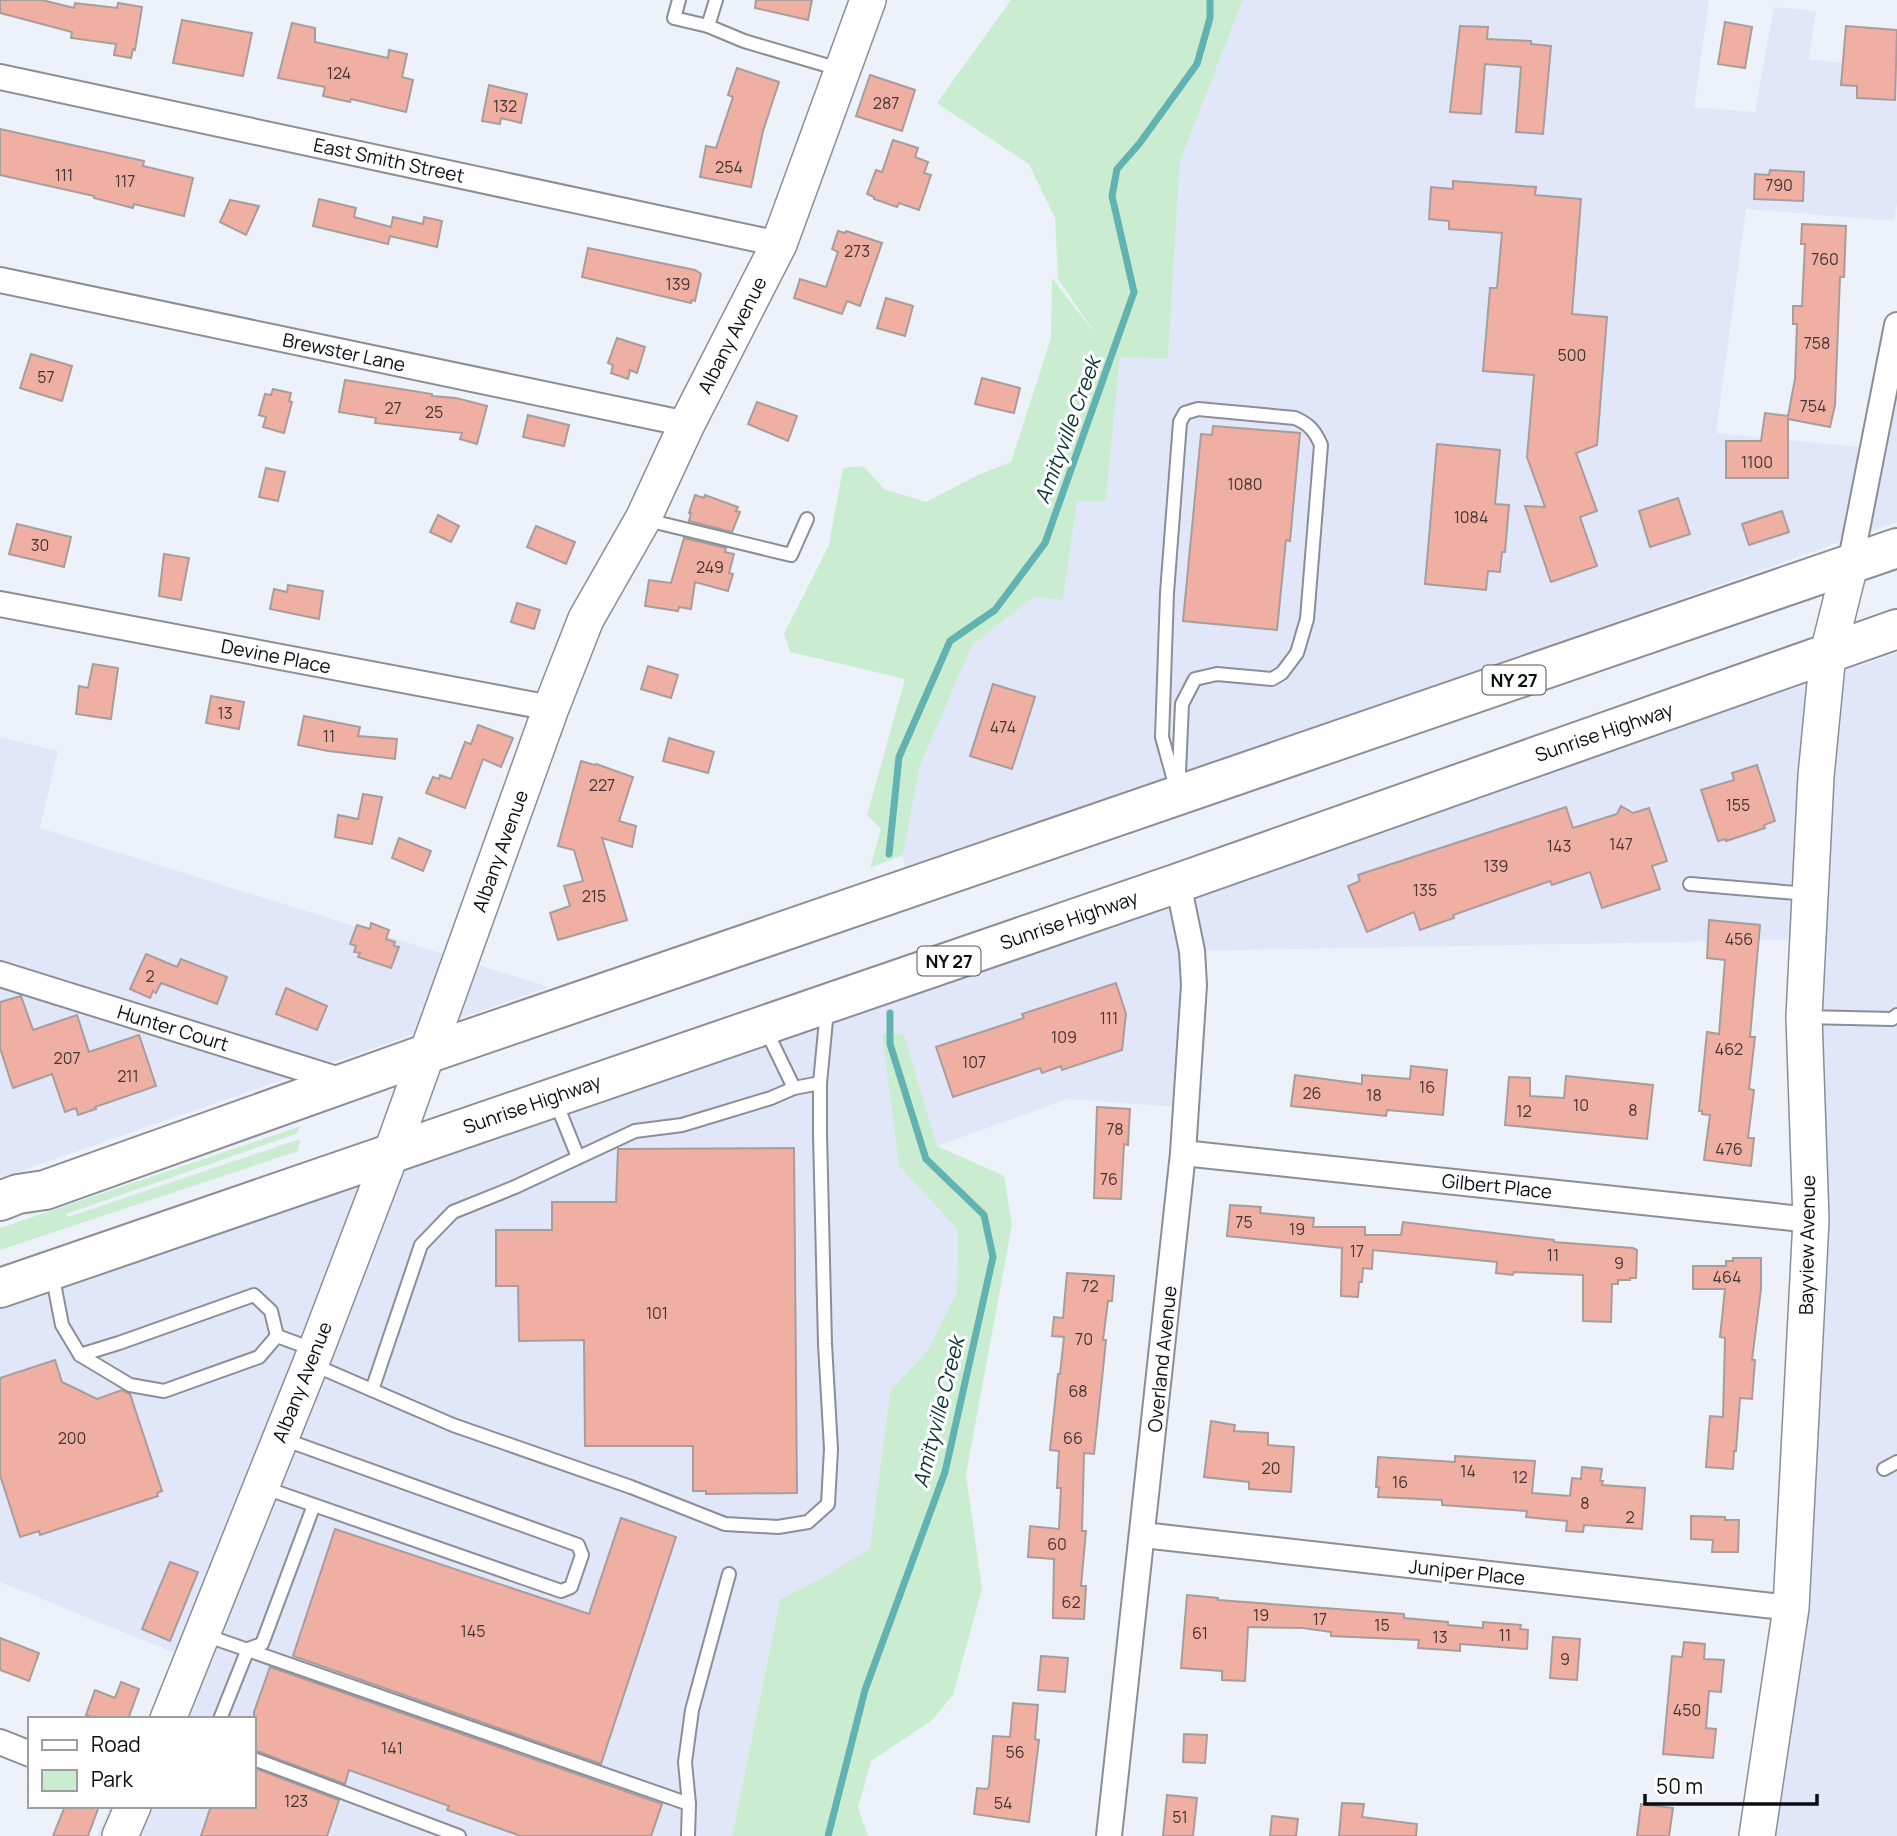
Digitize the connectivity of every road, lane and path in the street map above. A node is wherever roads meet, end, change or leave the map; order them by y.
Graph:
1 (679, 0) edge
2 (716, 0) edge
3 (868, 0) edge
4 (708, 26) junction
5 (842, 71) junction
6 (0, 77) edge
7 (779, 244) junction
8 (0, 280) edge
9 (1897, 325) edge
10 (687, 424) junction
11 (643, 519) junction
12 (807, 519) dead end
13 (1897, 548) edge
14 (1850, 565) junction
15 (0, 604) edge
16 (1897, 629) edge
17 (1828, 653) junction
18 (551, 709) junction
19 (1178, 795) junction
20 (1178, 883) junction
21 (1690, 884) dead end
22 (1810, 894) junction
23 (0, 974) edge
24 (827, 1003) junction
25 (1897, 1015) edge
26 (1804, 1017) junction
27 (764, 1024) junction
28 (426, 1054) junction
29 (347, 1083) junction
30 (820, 1083) junction
31 (794, 1088) junction
32 (553, 1096) junction
33 (392, 1151) junction
34 (1183, 1153) junction
35 (578, 1157) junction
36 (0, 1201) edge
37 (1811, 1220) junction
38 (51, 1270) junction
39 (0, 1287) edge
40 (277, 1336) junction
41 (80, 1354) junction
42 (313, 1357) junction
43 (372, 1390) junction
44 (281, 1438) junction
45 (1897, 1462) edge
46 (1884, 1469) dead end
47 (261, 1487) junction
48 (314, 1505) junction
49 (1143, 1535) junction
50 (729, 1574) dead end
51 (1790, 1608) junction
52 (202, 1634) junction
53 (248, 1649) junction
54 (169, 1717) edge
55 (221, 1717) edge
56 (0, 1742) edge
57 (28, 1753) edge
58 (256, 1760) edge
59 (689, 1804) junction
60 (132, 1808) edge
61 (120, 1836) edge
62 (459, 1836) edge
63 (688, 1836) edge
64 (1109, 1836) edge
65 (1757, 1836) edge

1 - 4 lane
2 - 4 lane
3 - 5 street, Albany Avenue
4 - 5 lane
5 - 7 street, Albany Avenue
6 - 7 street, East Smith Street
7 - 10 street, Albany Avenue
8 - 10 street, Brewster Lane
9 - 14 street
10 - 11 street, Albany Avenue
11 - 12 lane
11 - 18 street, Albany Avenue
13 - 14 highway, NY 27
14 - 17 street, Bayview Avenue
14 - 19 highway, NY 27
15 - 18 street, Devine Place
16 - 17 highway, Sunrise Highway / NY 27
17 - 20 highway, Sunrise Highway / NY 27
17 - 22 street, Bayview Avenue
18 - 28 street, Albany Avenue
19 - 19 lane
19 - 28 highway, NY 27
20 - 24 highway, Sunrise Highway / NY 27
20 - 34 street, Overland Avenue
21 - 22 lane
22 - 26 street, Bayview Avenue
23 - 29 street, Hunter Court
24 - 27 highway, Sunrise Highway / NY 27
24 - 30 lane
25 - 26 lane
26 - 37 street, Bayview Avenue
27 - 31 lane
27 - 32 highway, Sunrise Highway / NY 27
28 - 29 highway, NY 27
28 - 33 street, Albany Avenue
29 - 36 highway, NY 27
30 - 31 lane
30 - 43 lane
31 - 35 lane
32 - 33 highway, Sunrise Highway / NY 27
32 - 35 lane
33 - 38 highway, Sunrise Highway / NY 27
33 - 42 street, Albany Avenue
34 - 37 street, Gilbert Place
34 - 49 street, Overland Avenue
35 - 43 lane
37 - 51 street, Bayview Avenue
38 - 39 highway, Sunrise Highway / NY 27
38 - 41 lane
40 - 41 lane
40 - 41 lane
40 - 42 lane
42 - 43 lane
42 - 44 street, Albany Avenue
44 - 47 street, Albany Avenue
44 - 48 lane
45 - 46 lane
47 - 48 lane
47 - 52 street, Albany Avenue
48 - 53 lane
49 - 51 street, Juniper Place
49 - 64 street, Overland Avenue
50 - 59 lane
51 - 65 street, Bayview Avenue
52 - 53 lane
52 - 54 street, Albany Avenue
53 - 55 lane
53 - 59 lane
56 - 57 street
58 - 62 lane
59 - 63 lane
60 - 61 street

